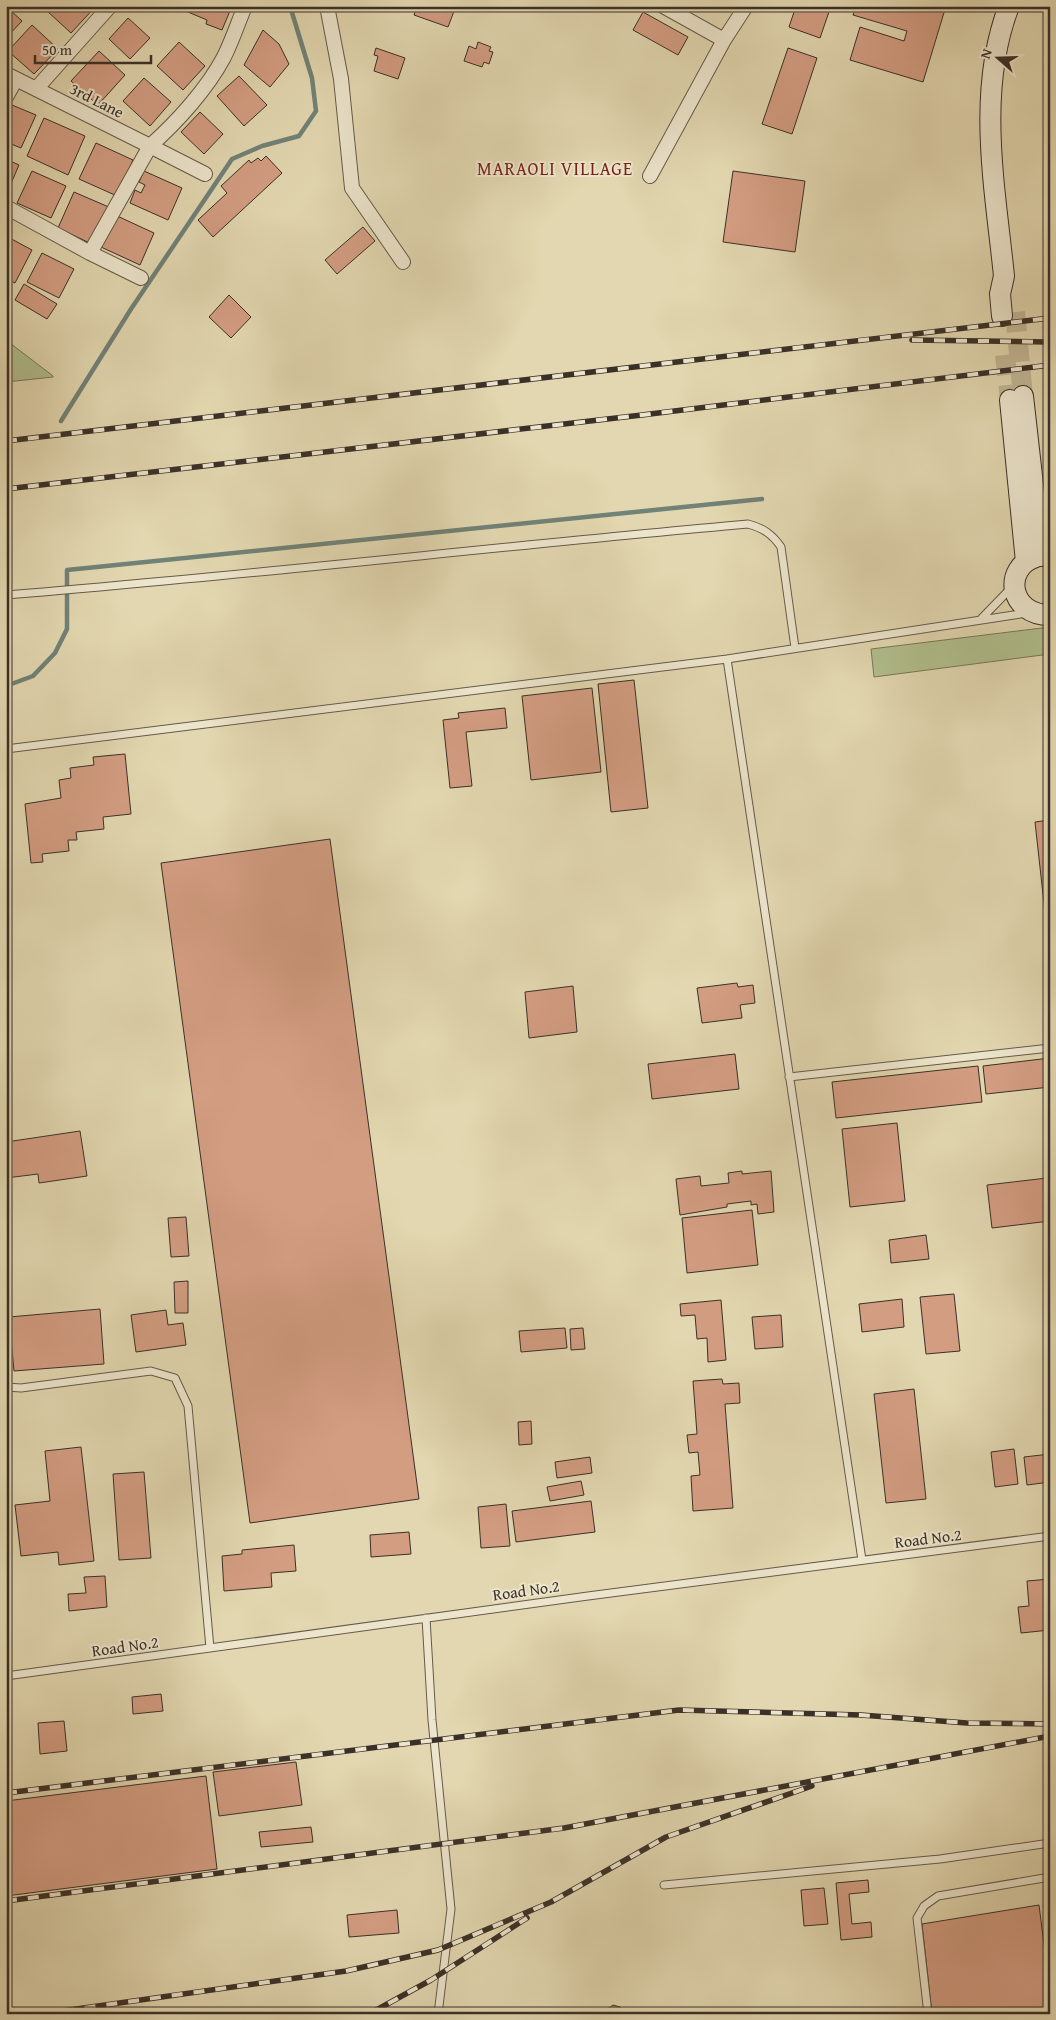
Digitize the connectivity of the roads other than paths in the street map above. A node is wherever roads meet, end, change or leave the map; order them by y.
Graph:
1 (110, 6) edge
2 (245, 6) edge
3 (327, 6) edge
4 (663, 6) edge
5 (746, 6) edge
6 (1009, 6) edge
7 (724, 40) junction
8 (11, 77) edge
9 (36, 89) junction
10 (6, 97) edge
11 (150, 146) junction
12 (204, 174) dead end
13 (650, 176) dead end
14 (6, 207) edge
15 (90, 253) junction
16 (403, 262) dead end
17 (141, 278) dead end
18 (1008, 314) tunnel mouth
19 (1016, 398) tunnel mouth
20 (1039, 558) edge
21 (1014, 584) junction
22 (6, 595) edge
23 (1040, 614) edge
24 (981, 620) junction
25 (795, 648) junction
26 (727, 659) junction
27 (6, 750) edge
28 (1050, 1048) edge
29 (789, 1077) junction
30 (6, 1387) edge
31 (1050, 1536) edge
32 (862, 1560) junction
33 (426, 1618) junction
34 (210, 1648) junction
35 (6, 1676) edge
36 (1050, 1843) edge
37 (1050, 1877) edge
38 (664, 1884) dead end
39 (438, 2014) edge
40 (928, 2014) edge

1 - 9 street
2 - 11 street
3 - 16 street
4 - 7 street
5 - 7 street
6 - 18 street
7 - 13 street
8 - 9 street, 3rd Lane
8 - 10 street
9 - 11 street, 3rd Lane
11 - 12 street, 3rd Lane
11 - 15 street
14 - 15 street
15 - 17 street
19 - 20 street
20 - 21 street
21 - 23 street
21 - 24 lane
22 - 25 lane
23 - 24 lane
24 - 25 lane
25 - 26 lane
26 - 27 lane
26 - 29 lane
28 - 29 lane
29 - 32 lane
30 - 34 lane
31 - 32 lane, Road No.2
32 - 33 lane, Road No.2
33 - 34 lane, Road No.2
33 - 39 lane
34 - 35 lane, Road No.2
36 - 38 lane
37 - 40 lane

